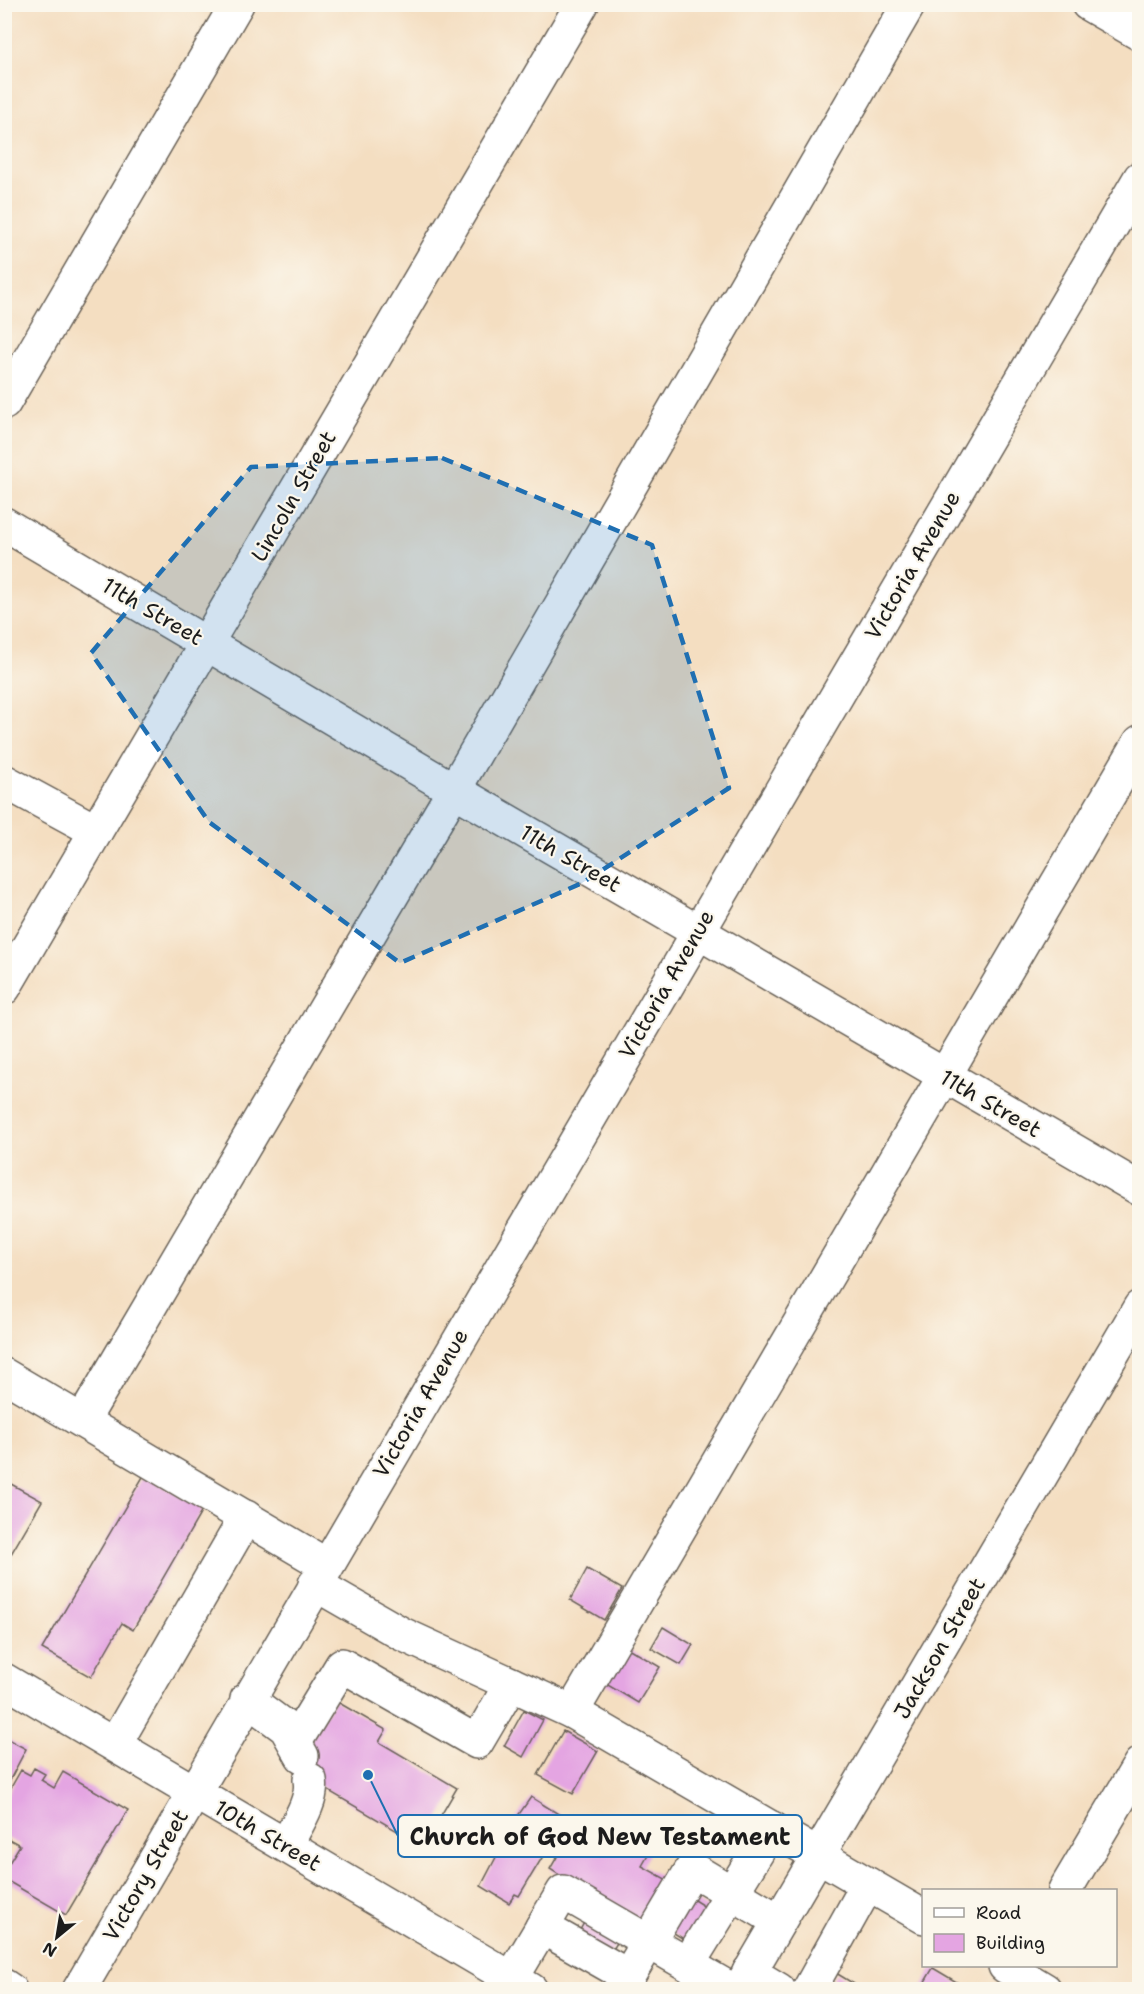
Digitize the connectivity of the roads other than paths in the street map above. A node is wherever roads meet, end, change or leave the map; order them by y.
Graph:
1 (237, 4) edge
2 (582, 4) edge
3 (909, 4) edge
4 (1088, 4) edge
5 (1140, 34) edge
6 (1140, 178) edge
7 (4, 403) edge
8 (4, 524) edge
9 (208, 643) junction
10 (1140, 742) edge
11 (4, 781) edge
12 (454, 790) junction
13 (96, 831) junction
14 (696, 932) junction
15 (4, 988) edge
16 (943, 1075) junction
17 (1140, 1189) edge
18 (1140, 1307) edge
19 (4, 1375) edge
20 (83, 1420) junction
21 (246, 1517) junction
22 (320, 1574) junction
23 (4, 1680) edge
24 (511, 1684) junction
25 (247, 1699) junction
26 (572, 1712) junction
27 (115, 1744) junction
28 (302, 1759) junction
29 (1140, 1764) edge
30 (193, 1791) junction
31 (772, 1828) junction
32 (286, 1845) junction
33 (818, 1855) junction
34 (868, 1884) junction
35 (1066, 1889) edge
36 (733, 1894) junction
37 (922, 1916) edge
38 (779, 1921) junction
39 (542, 1927) junction
40 (649, 1941) junction
41 (688, 1964) junction
42 (1014, 1968) edge
43 (624, 1983) edge
44 (521, 1984) edge
45 (740, 1984) edge
46 (4, 1986) edge
47 (10, 1989) edge
48 (79, 1989) edge
49 (778, 1989) edge
50 (808, 1989) edge
51 (1046, 1989) edge

1 - 7 street
2 - 9 street, Lincoln Street
3 - 12 street
4 - 5 street
6 - 14 street, Victoria Avenue
8 - 9 street, 11th Street
9 - 12 street, 11th Street
9 - 13 street, Lincoln Street
10 - 16 street
11 - 13 street
12 - 14 street, 11th Street
12 - 20 street
13 - 15 street, Lincoln Street
14 - 16 street, 11th Street
14 - 22 street, Victoria Avenue
16 - 17 street, 11th Street
16 - 26 street
18 - 33 street, Jackson Street
19 - 20 street
20 - 21 street
21 - 22 street
21 - 27 street
22 - 24 street
22 - 25 street, Victoria Avenue
23 - 27 street, 10th Street
24 - 26 street
24 - 28 street
25 - 28 street
25 - 30 street, Victoria Avenue
26 - 31 street
27 - 30 street, 10th Street
28 - 32 street
29 - 35 street
30 - 32 street, 10th Street
30 - 48 street, Victory Street
31 - 33 street
31 - 36 street
32 - 44 street, 10th Street
33 - 34 street
33 - 38 street, Jackson Street
34 - 37 street
34 - 50 street
36 - 38 street
36 - 40 street
36 - 41 street
38 - 45 street, Jackson Street
39 - 40 street
39 - 43 street
39 - 44 street
40 - 41 street
40 - 43 street
41 - 45 street
42 - 51 street
45 - 49 street
46 - 47 street

